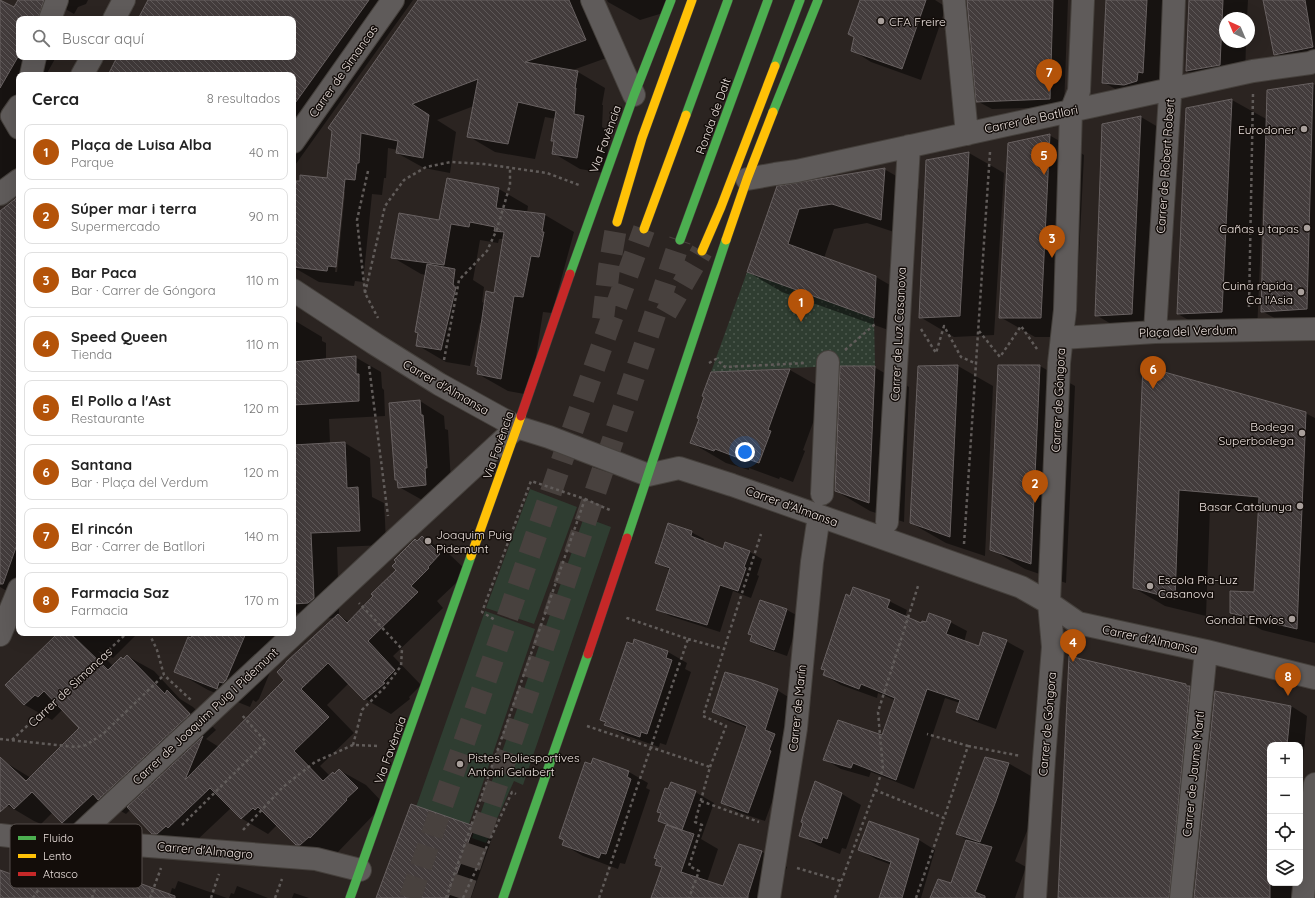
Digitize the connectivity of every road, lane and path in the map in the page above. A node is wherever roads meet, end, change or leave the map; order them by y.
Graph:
1 (57, 0) edge
2 (124, 0) edge
3 (393, 0) edge
4 (592, 0) edge
5 (671, 0) edge
6 (692, 0) edge
7 (728, 0) edge
8 (768, 0) edge
9 (800, 0) edge
10 (818, 0) edge
11 (954, 0) edge
12 (1083, 0) edge
13 (1174, 0) edge
14 (51, 16) edge
15 (116, 16) edge
16 (34, 60) edge
17 (90, 60) edge
18 (1315, 61) edge
19 (1253, 71) junction
20 (32, 72) edge
21 (84, 72) edge
22 (1170, 89) junction
23 (634, 95) junction
24 (16, 110) edge
25 (1071, 111) junction
26 (16, 123) edge
27 (991, 128) junction
28 (967, 134) junction
29 (296, 138) edge
30 (909, 146) junction
31 (510, 168) junction
32 (368, 172) dead end
33 (747, 179) junction
34 (16, 182) edge
35 (581, 185) dead end
36 (0, 194) edge
37 (617, 222) tunnel mouth
38 (644, 229) tunnel mouth
39 (680, 240) tunnel mouth
40 (702, 251) tunnel mouth
41 (296, 292) edge
42 (365, 293) junction
43 (380, 323) dead end
44 (908, 323) junction
45 (1315, 329) edge
46 (979, 330) junction
47 (1248, 330) junction
48 (1155, 332) junction
49 (1062, 338) junction
50 (1040, 354) dead end
51 (828, 362) junction
52 (977, 364) junction
53 (369, 366) dead end
54 (442, 367) dead end
55 (702, 367) dead end
56 (517, 427) junction
57 (648, 475) junction
58 (822, 494) dead end
59 (585, 499) junction
60 (612, 512) dead end
61 (819, 516) junction
62 (887, 522) dead end
63 (761, 534) dead end
64 (398, 536) junction
65 (964, 551) dead end
66 (918, 586) dead end
67 (345, 587) junction
68 (16, 596) edge
69 (1049, 603) junction
70 (621, 616) dead end
71 (495, 620) dead end
72 (296, 625) edge
73 (0, 635) edge
74 (124, 636) edge
75 (150, 636) edge
76 (688, 639) junction
77 (274, 642) edge
78 (724, 648) junction
79 (1206, 651) junction
80 (164, 675) junction
81 (1315, 678) edge
82 (226, 697) junction
83 (206, 714) junction
84 (583, 725) dead end
85 (927, 734) dead end
86 (0, 739) edge
87 (12, 740) junction
88 (353, 745) junction
89 (380, 746) dead end
90 (968, 746) junction
91 (651, 747) junction
92 (1023, 756) dead end
93 (710, 767) junction
94 (1315, 784) edge
95 (875, 790) junction
96 (520, 797) dead end
97 (700, 801) junction
98 (944, 818) junction
99 (760, 822) dead end
100 (90, 824) edge
101 (177, 829) dead end
102 (241, 833) dead end
103 (0, 835) edge
104 (10, 836) edge
105 (142, 846) edge
106 (163, 863) dead end
107 (791, 866) dead end
108 (360, 870) junction
109 (220, 873) dead end
110 (282, 876) dead end
111 (841, 881) junction
112 (39, 888) edge
113 (95, 888) edge
114 (33, 898) edge
115 (92, 898) edge
116 (150, 898) edge
117 (210, 898) edge
118 (275, 898) edge
119 (350, 898) edge
120 (446, 898) edge
121 (463, 898) edge
122 (505, 898) edge
123 (599, 898) edge
124 (689, 898) edge
125 (769, 898) edge
126 (834, 898) edge
127 (916, 898) edge
128 (1035, 898) edge
129 (1181, 898) edge
130 (1303, 898) edge

1 - 14 street
2 - 15 street
3 - 29 street, Carrer de Simancas
4 - 23 street
5 - 23 main road, Via Favència
6 - 37 main road
7 - 38 main road
8 - 39 main road, Ronda de Dalt
9 - 40 main road
10 - 33 main road
11 - 28 street
12 - 25 street, Carrer de Góngora
13 - 22 street, Carrer de Robert Robert
16 - 20 street
17 - 21 street
18 - 19 street, Carrer de Batllori
19 - 22 street, Carrer de Batllori
19 - 47 path
22 - 25 street, Carrer de Batllori
22 - 48 street, Carrer de Robert Robert
23 - 56 main road, Via Favència
24 - 26 street
25 - 27 street, Carrer de Batllori
25 - 49 street, Carrer de Góngora
27 - 28 street, Carrer de Batllori
27 - 46 path
28 - 30 street, Carrer de Batllori
30 - 33 street, Carrer de Batllori
30 - 44 street, Carrer de Luz Casanova
31 - 35 path, Via Favència
31 - 42 path, Via Favència
31 - 54 path, Carrer d'Almansa
32 - 42 path
33 - 57 main road
34 - 36 street
41 - 56 street, Carrer d'Almansa
42 - 43 path
44 - 51 path
44 - 52 path
44 - 62 street, Carrer de Luz Casanova
45 - 47 street, Plaça del Verdum
46 - 50 path
46 - 52 path
47 - 48 street, Plaça del Verdum
48 - 49 street, Plaça del Verdum
49 - 69 street, Carrer de Góngora
51 - 55 path
51 - 58 street
52 - 65 path
53 - 64 path
56 - 57 street, Carrer d'Almansa
56 - 64 street, Carrer de Joaquim Puig i Pidemunt
56 - 108 main road, Via Favència
57 - 61 street, Carrer d'Almansa
57 - 122 main road
59 - 60 path
59 - 71 path
59 - 120 path
61 - 69 street, Carrer d'Almansa
61 - 125 street, Carrer de Marín
63 - 78 path
64 - 67 street, Carrer de Joaquim Puig i Pidemunt
66 - 95 path
67 - 72 street, Carrer de Joaquim Puig i Pidemunt
67 - 88 path
68 - 73 street
69 - 79 street, Carrer d'Almansa
69 - 128 street, Carrer de Góngora
70 - 76 path
74 - 87 path, Carrer de Simancas
75 - 80 path
76 - 78 path
76 - 91 path
77 - 82 street, Carrer de Joaquim Puig i Pidemunt
78 - 93 path
79 - 81 street, Carrer d'Almansa
79 - 129 street, Carrer de Jaume Martí
80 - 83 path
80 - 87 path, Carrer de Simancas
82 - 83 street, Carrer de Joaquim Puig i Pidemunt
82 - 101 path, Carrer d'Almagro
83 - 100 street, Carrer de Joaquim Puig i Pidemunt
84 - 91 path
85 - 90 path
86 - 87 path, Carrer de Simancas
88 - 89 path, Carrer d'Almagro
88 - 102 path, Carrer d'Almagro
90 - 92 path
90 - 98 path
91 - 93 path
91 - 123 path
93 - 97 path
94 - 130 street
95 - 98 path
95 - 111 path
96 - 121 path
97 - 99 path
97 - 124 path
98 - 127 path
103 - 104 street, Carrer d'Almagro
105 - 108 street, Carrer d'Almagro
106 - 116 path, Carrer d'Almagro
107 - 111 path
108 - 119 main road, Via Favència
109 - 117 path, Carrer d'Almagro
110 - 118 path
111 - 126 path
112 - 114 path
113 - 115 path

